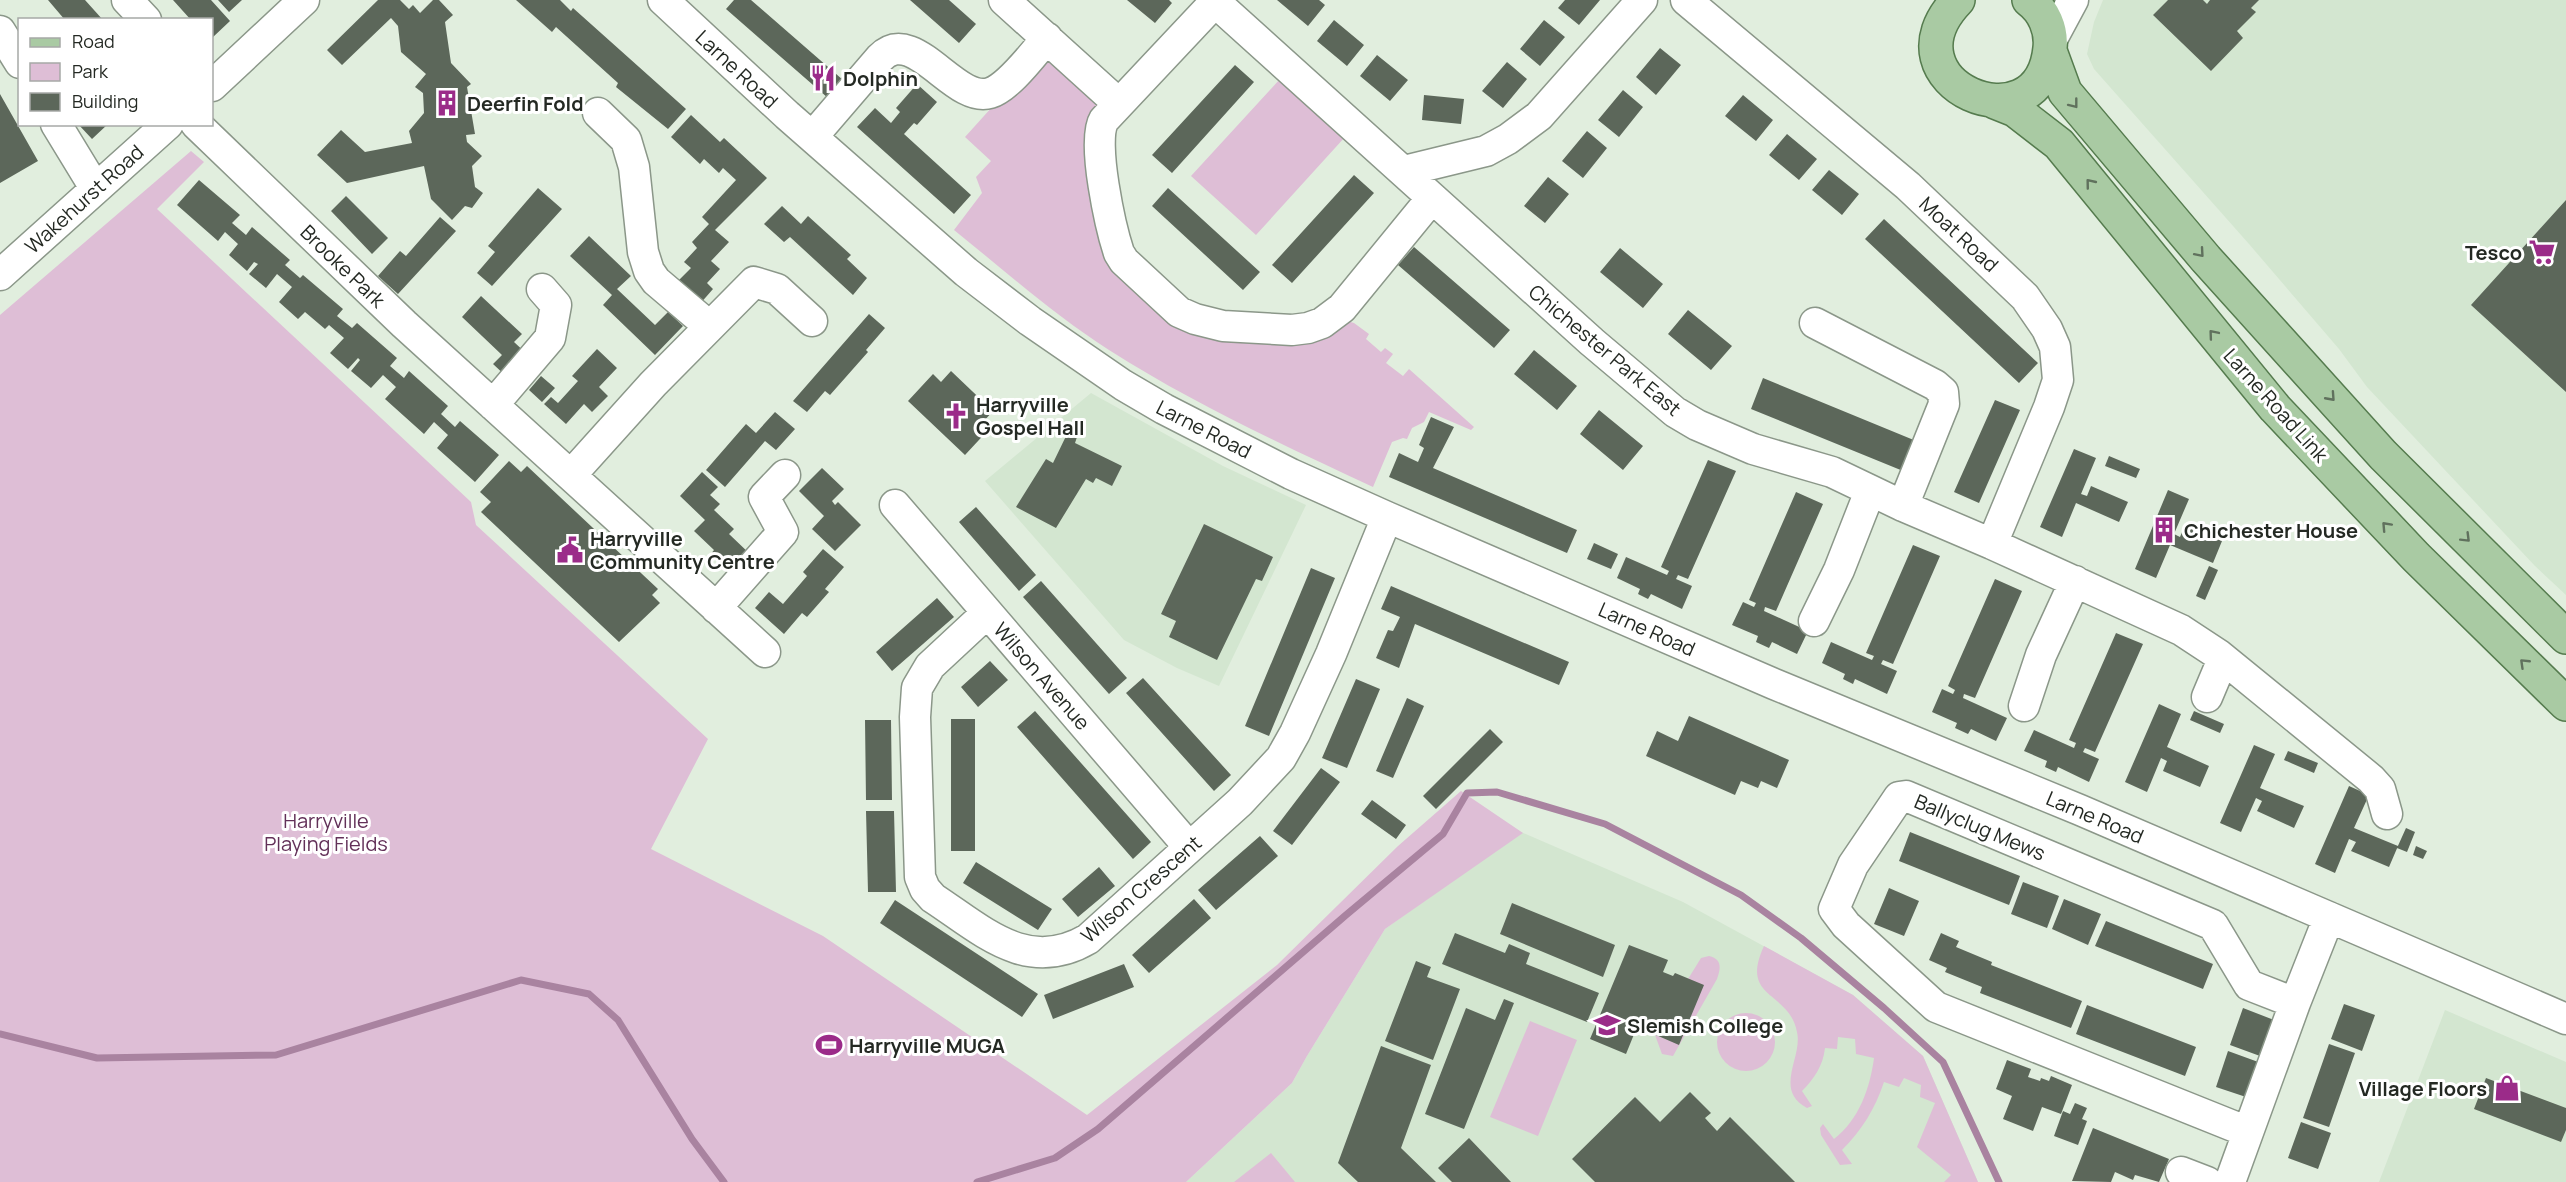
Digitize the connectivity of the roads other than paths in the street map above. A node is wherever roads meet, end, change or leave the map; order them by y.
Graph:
1 (127, 0) edge
2 (303, 0) edge
3 (663, 0) edge
4 (1004, 0) edge
5 (1642, 0) edge
6 (1686, 0) edge
7 (1926, 0) edge
8 (1958, 0) edge
9 (2029, 0) edge
10 (2073, 0) edge
11 (1214, 1) edge
12 (144, 18) edge
13 (0, 31) edge
14 (1047, 38) junction
15 (1937, 45) junction
16 (2051, 46) junction
17 (18, 60) edge
18 (213, 85) edge
19 (1995, 102) junction
20 (1119, 104) junction
21 (598, 113) dead end
22 (57, 126) edge
23 (166, 126) edge
24 (198, 126) edge
25 (813, 136) junction
26 (1404, 171) junction
27 (95, 188) junction
28 (1432, 198) junction
29 (0, 275) edge
30 (542, 290) dead end
31 (812, 321) dead end
32 (1815, 323) dead end
33 (710, 326) junction
34 (493, 405) junction
35 (571, 476) junction
36 (785, 476) dead end
37 (1870, 490) junction
38 (895, 505) dead end
39 (1903, 506) junction
40 (1387, 517) junction
41 (1992, 544) junction
42 (2075, 581) junction
43 (716, 608) junction
44 (987, 613) junction
45 (1814, 621) dead end
46 (2566, 637) edge
47 (765, 652) dead end
48 (2223, 658) junction
49 (2207, 697) dead end
50 (2566, 704) edge
51 (2024, 706) dead end
52 (2387, 814) dead end
53 (1189, 847) junction
54 (2329, 917) junction
55 (2295, 1003) junction
56 (2556, 1015) edge
57 (2248, 1132) junction
58 (2230, 1182) edge

1 - 12 street
2 - 18 street
3 - 25 street, Larne Road
4 - 14 street
5 - 26 street
6 - 41 street, Moat Road
7 - 15 main road
8 - 15 main road
9 - 16 main road
10 - 16 street
11 - 20 street
11 - 26 street, Chichester Park East
13 - 17 street
14 - 20 street
14 - 25 street
15 - 19 main road, Larne Road Link
16 - 19 main road
16 -> 46 main road
50 -> 19 main road, Larne Road Link
20 - 28 street
21 - 33 street
22 - 27 street
23 - 27 street, Wakehurst Road
24 - 34 street, Brooke Park
25 - 40 street, Larne Road
26 - 28 street, Chichester Park East
27 - 29 street, Wakehurst Road
28 - 37 street, Chichester Park East
30 - 34 street
31 - 33 street
32 - 39 street
33 - 35 street
34 - 35 street, Brooke Park
35 - 43 street, Brooke Park
36 - 43 street
37 - 39 street, Chichester Park East
37 - 45 street
38 - 44 street, Wilson Avenue
39 - 41 street, Chichester Park East
40 - 53 street, Wilson Crescent
40 - 54 street, Larne Road
41 - 42 street, Chichester Park East
42 - 48 street, Chichester Park East
42 - 51 street
43 - 47 street, Brooke Park
44 - 53 street, Wilson Avenue
44 - 53 street, Wilson Crescent
48 - 49 street
48 - 52 street, Chichester Park East
54 - 55 street
54 - 56 street, Larne Road
55 - 57 street
55 - 57 street, Ballyclug Mews
57 - 58 street

